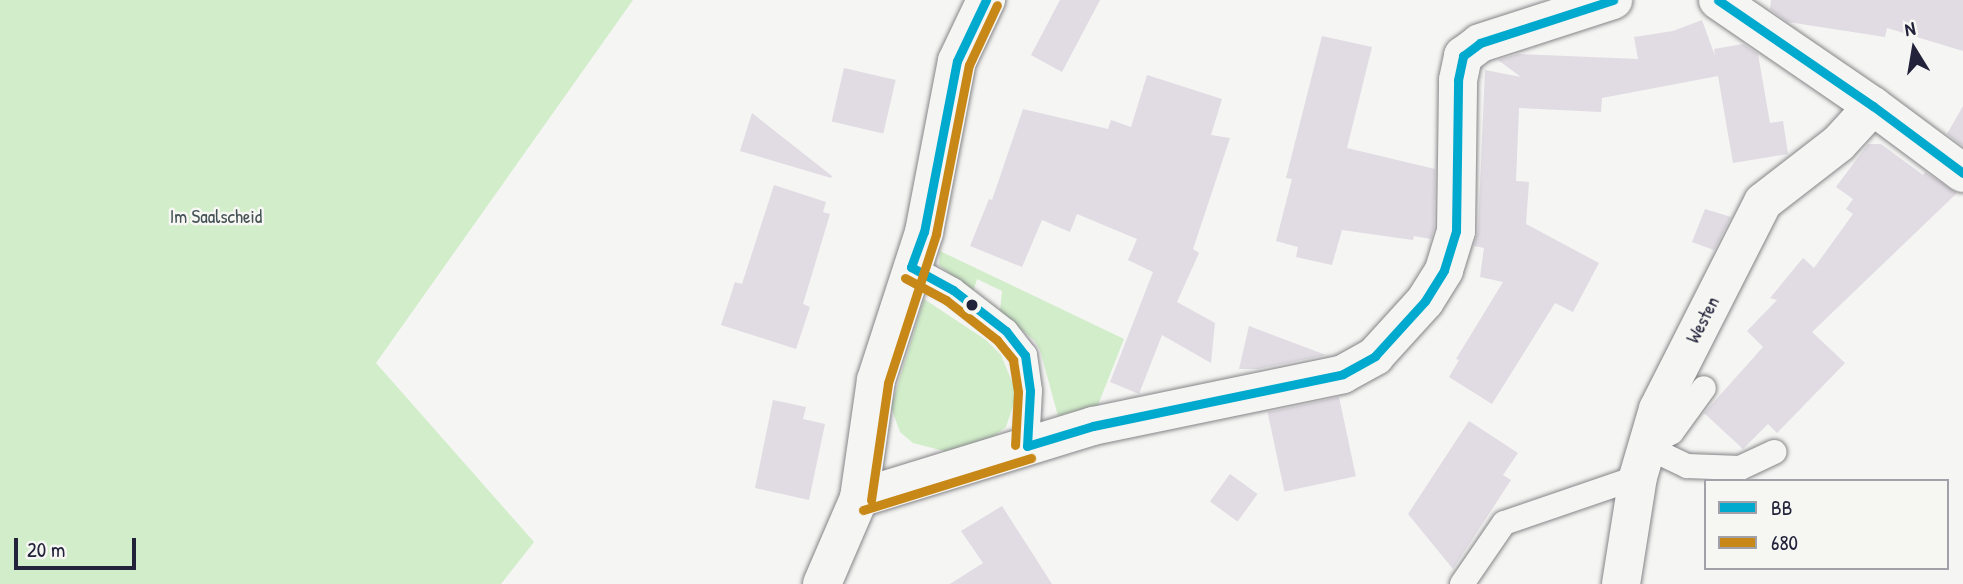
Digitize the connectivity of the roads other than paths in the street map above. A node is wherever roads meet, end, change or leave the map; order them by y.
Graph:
1 (986, 0) edge
2 (1613, 0) edge
3 (1718, 0) edge
4 (1547, 10) edge
5 (1873, 106) junction
6 (1963, 173) edge
7 (911, 267) junction
8 (1704, 388) dead end
9 (1027, 446) junction
10 (1775, 452) dead end
11 (1642, 461) junction
12 (859, 498) junction
13 (822, 584) edge
14 (1462, 584) edge
15 (1621, 584) edge

1 - 7 street
2 - 4 street
3 - 5 street
4 - 9 street
5 - 6 street
5 - 11 street, Westen
7 - 9 lane
7 - 12 street
8 - 11 lane
9 - 12 street
10 - 11 lane
11 - 14 lane
11 - 15 street, Westen
12 - 13 street

